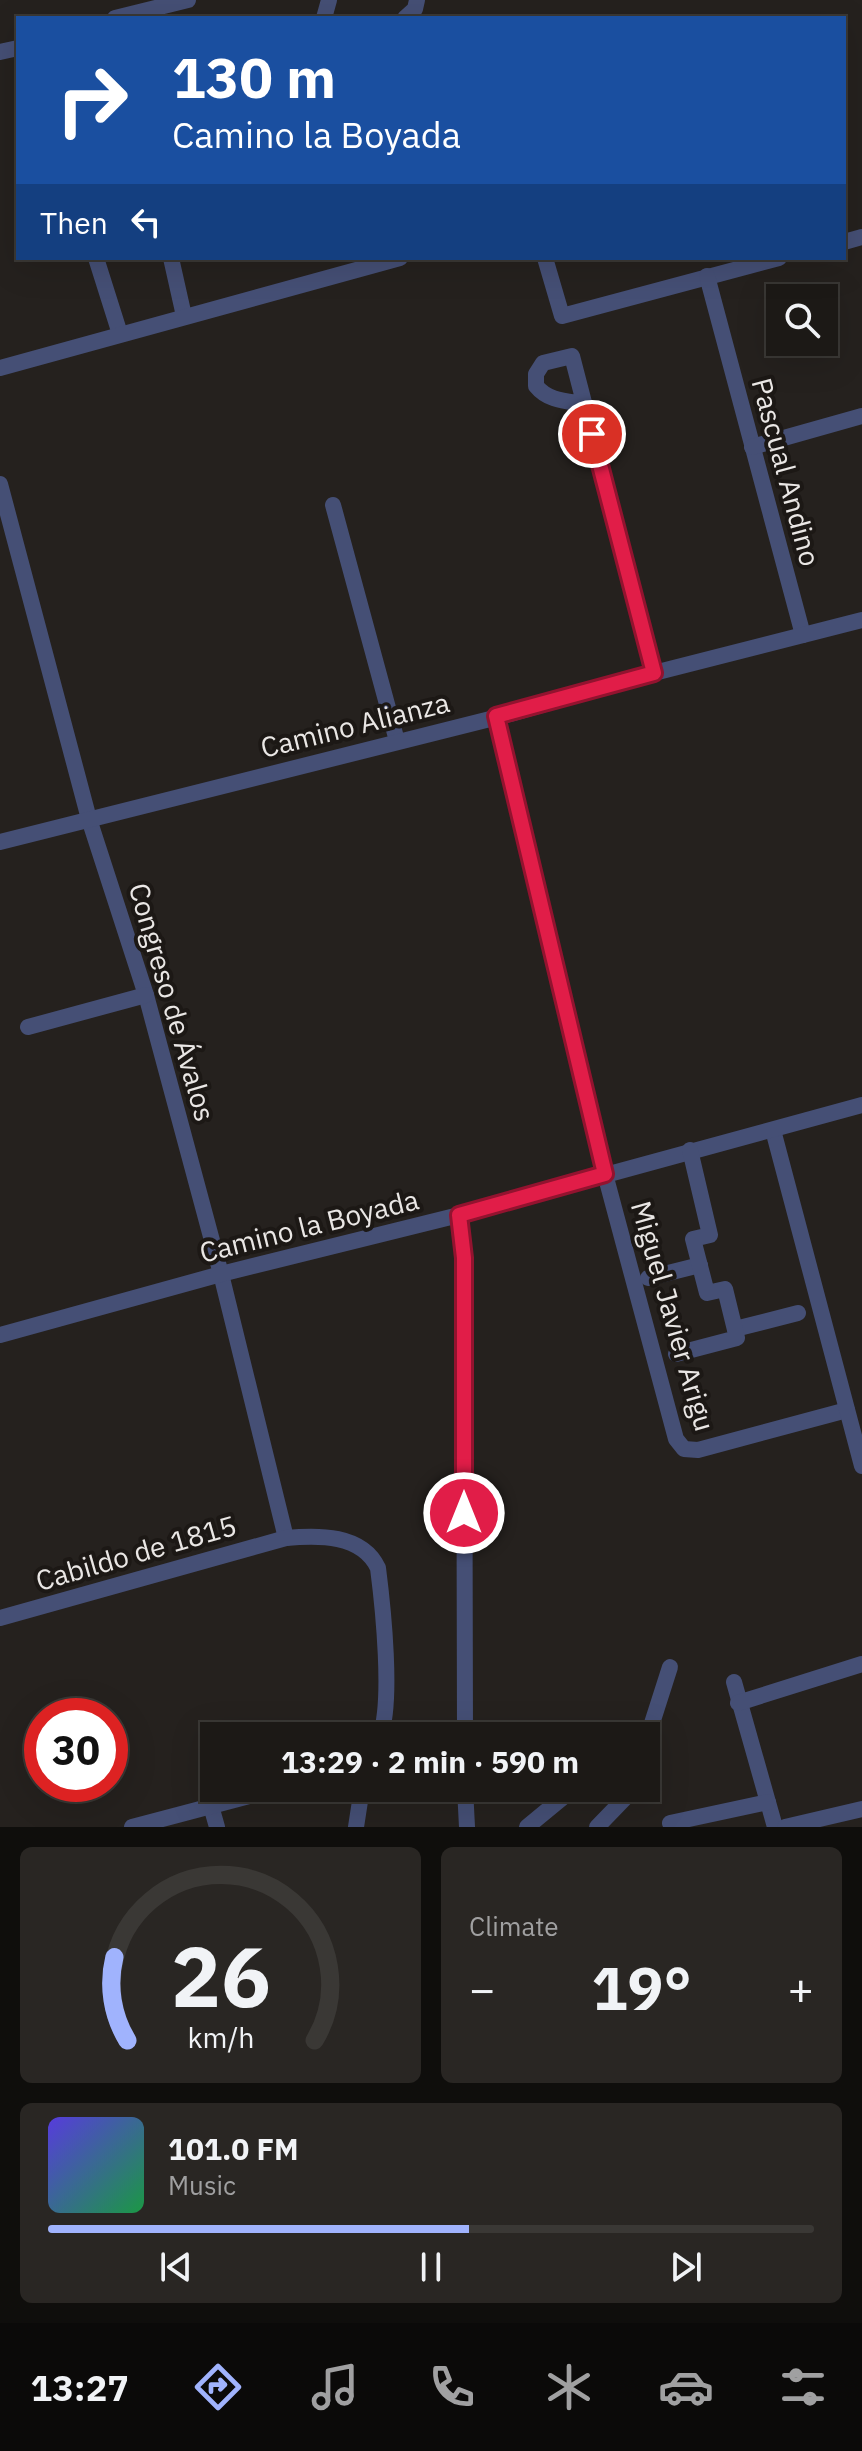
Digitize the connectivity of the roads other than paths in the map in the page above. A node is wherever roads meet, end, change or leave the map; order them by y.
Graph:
1 (188, 0) edge
2 (120, 11) edge
3 (97, 260) edge
4 (171, 260) edge
5 (546, 260) edge
6 (771, 260) edge
7 (363, 262) edge
8 (707, 276) junction
9 (184, 316) junction
10 (120, 334) junction
11 (0, 368) edge
12 (584, 404) junction
13 (862, 416) edge
14 (752, 447) junction
15 (0, 484) edge
16 (333, 505) dead end
17 (862, 620) edge
18 (803, 635) junction
19 (654, 673) junction
20 (496, 716) junction
21 (397, 741) junction
22 (89, 819) junction
23 (0, 842) edge
24 (146, 995) junction
25 (28, 1027) dead end
26 (862, 1105) edge
27 (773, 1130) junction
28 (690, 1150) junction
29 (605, 1174) junction
30 (459, 1215) junction
31 (700, 1265) junction
32 (221, 1274) junction
33 (648, 1278) dead end
34 (798, 1313) dead end
35 (735, 1329) junction
36 (0, 1335) edge
37 (676, 1354) dead end
38 (847, 1410) junction
39 (861, 1460) edge
40 (286, 1538) junction
41 (0, 1618) edge
42 (862, 1664) edge
43 (670, 1667) dead end
44 (734, 1682) dead end
45 (738, 1703) junction
46 (384, 1722) edge
47 (465, 1722) edge
48 (652, 1722) edge
49 (226, 1802) edge
50 (360, 1802) edge
51 (466, 1802) edge
52 (557, 1802) edge
53 (621, 1802) edge
54 (768, 1802) junction
55 (211, 1806) junction
56 (862, 1809) edge
57 (670, 1823) dead end
58 (132, 1827) edge
59 (217, 1827) edge
60 (356, 1827) edge
61 (467, 1827) edge
62 (527, 1827) edge
63 (597, 1827) edge
64 (775, 1827) edge
65 (785, 1827) edge

1 - 2 street
3 - 10 street
4 - 9 street
5 - 8 street
6 - 8 street
7 - 9 street
8 - 14 street, Pascual Andino
9 - 10 street
10 - 11 street
12 - 12 street
12 - 19 street
13 - 14 street
14 - 18 street, Pascual Andino
15 - 22 street, Congreso de Ávalos
16 - 21 street
17 - 18 street, Camino Alianza
18 - 19 street, Camino Alianza
19 - 20 street, Camino Alianza
20 - 21 street, Camino Alianza
20 - 29 street, Miguel Javier Arigu
21 - 22 street, Camino Alianza
22 - 23 street, Camino Alianza
22 - 24 street, Congreso de Ávalos
24 - 25 street
24 - 32 street, Congreso de Ávalos
26 - 27 street, Camino la Boyada
27 - 28 street, Camino la Boyada
27 - 38 street
28 - 29 street, Camino la Boyada
28 - 31 street
29 - 30 street, Camino la Boyada
29 - 38 street, Miguel Javier Arigu
30 - 32 street, Camino la Boyada
30 - 47 street
31 - 33 street
31 - 35 street
32 - 36 street, Camino la Boyada
32 - 40 street, Congreso de Ávalos
34 - 35 street
35 - 37 street
38 - 39 street
40 - 41 street, Cabildo de 1815
40 - 46 street, Cabildo de 1815
42 - 45 street
43 - 48 street
44 - 45 street
45 - 54 street
49 - 55 street
50 - 60 street
51 - 61 street
52 - 62 street
53 - 63 street
54 - 57 street
54 - 64 street
55 - 58 street
55 - 59 street
56 - 65 street

